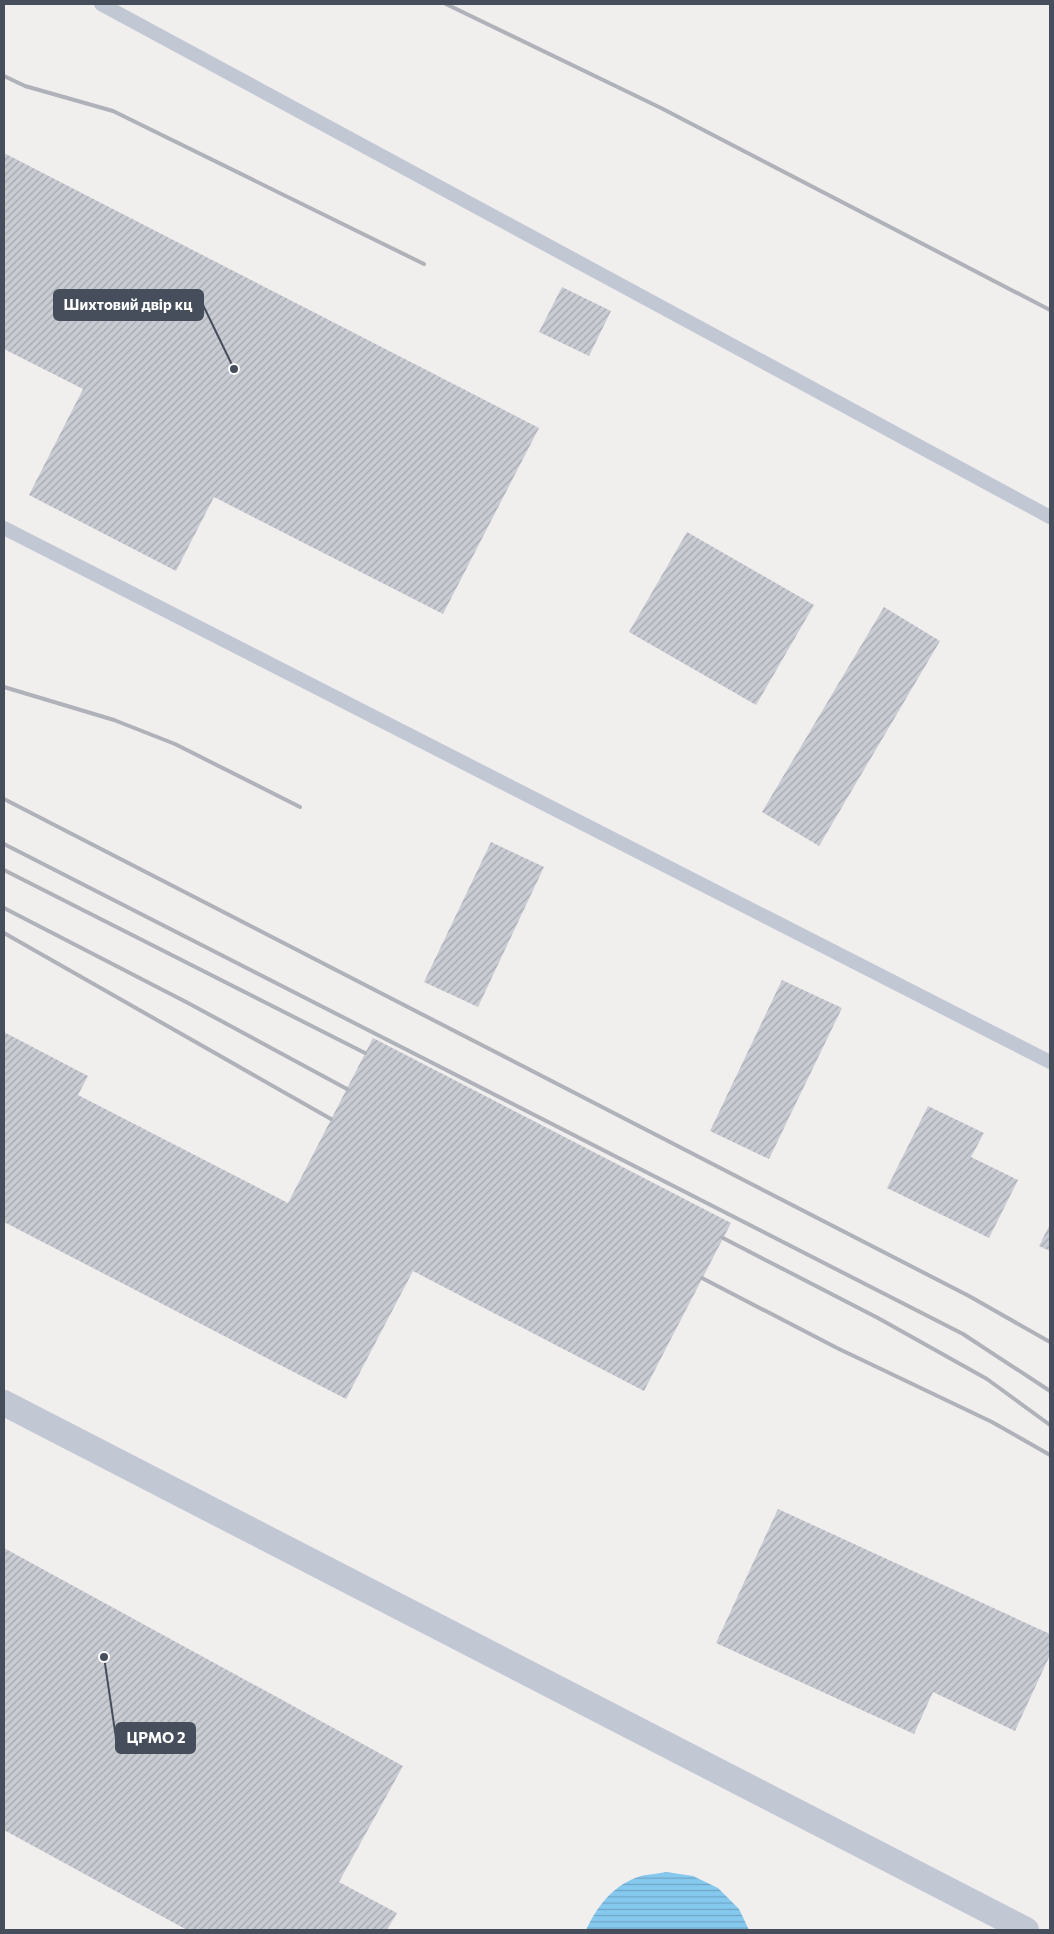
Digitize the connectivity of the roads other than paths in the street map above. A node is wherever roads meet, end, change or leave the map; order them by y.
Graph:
1 (102, 4) edge
2 (1050, 517) edge
3 (4, 528) edge
4 (1050, 1062) edge
5 (4, 1404) edge
6 (1026, 1930) edge

1 - 2 lane
3 - 4 lane
5 - 6 street

